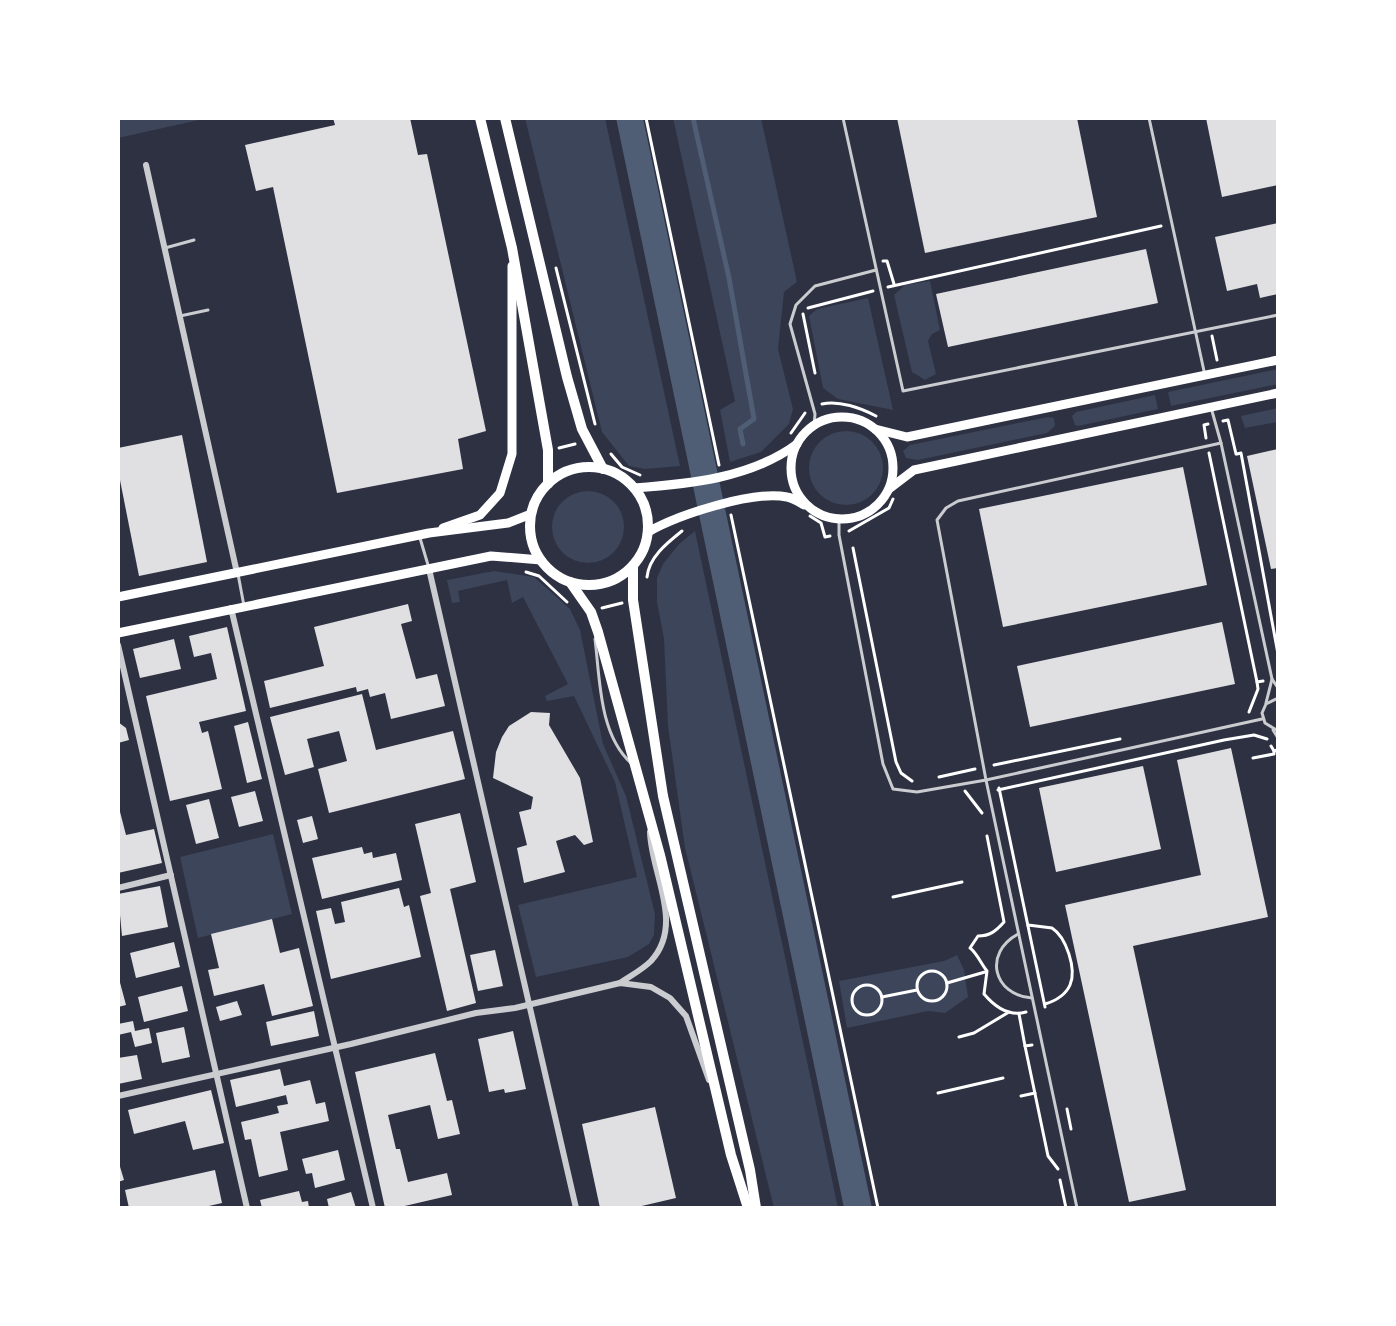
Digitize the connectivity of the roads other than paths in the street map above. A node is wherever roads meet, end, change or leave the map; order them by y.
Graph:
1 (480, 118) edge
2 (505, 118) edge
3 (843, 118) edge
4 (1149, 118) edge
5 (146, 165) dead end
6 (194, 240) dead end
7 (165, 248) junction
8 (512, 248) junction
9 (876, 270) junction
10 (208, 310) dead end
11 (1278, 315) edge
12 (180, 316) junction
13 (1195, 332) junction
14 (1278, 360) edge
15 (1205, 375) junction
16 (1278, 393) edge
17 (1211, 407) junction
18 (814, 426) junction
19 (875, 429) junction
20 (1221, 443) junction
21 (797, 444) junction
22 (603, 469) junction
23 (548, 484) junction
24 (634, 488) junction
25 (892, 492) junction
26 (809, 511) junction
27 (531, 514) junction
28 (839, 520) junction
29 (648, 532) junction
30 (424, 534) junction
31 (541, 560) junction
32 (633, 566) junction
33 (429, 569) junction
34 (237, 573) junction
35 (570, 582) junction
36 (118, 597) edge
37 (244, 606) junction
38 (231, 608) junction
39 (118, 633) edge
40 (118, 645) edge
41 (1272, 679) junction
42 (1278, 688) edge
43 (1278, 698) edge
44 (1266, 704) junction
45 (1262, 719) junction
46 (1276, 731) edge
47 (1278, 738) edge
48 (986, 780) junction
49 (651, 821) junction
50 (171, 875) junction
51 (118, 888) edge
52 (1018, 934) junction
53 (620, 983) junction
54 (1032, 998) junction
55 (529, 1003) junction
56 (336, 1047) junction
57 (216, 1073) junction
58 (118, 1096) edge
59 (719, 1107) junction
60 (247, 1208) edge
61 (373, 1208) edge
62 (576, 1208) edge
63 (748, 1208) edge
64 (756, 1208) edge
65 (1077, 1208) edge

1 - 8 main road
2 - 22 main road
3 - 9 lane
4 - 13 lane
5 - 7 street
6 - 7 lane
7 - 12 street
8 - 23 main road
8 - 30 main road
9 - 13 lane
9 - 18 lane
10 - 12 lane
11 - 13 lane
12 - 34 street
13 - 15 lane
14 - 15 main road
15 - 19 main road
16 - 17 main road
17 - 20 lane
17 - 25 main road
18 - 19 main road
18 - 21 main road
19 - 25 main road
20 - 41 lane
20 - 48 lane
21 - 24 main road
21 - 26 main road
22 - 23 main road
22 - 24 main road
23 - 27 main road
24 - 29 main road
25 - 28 main road
26 - 28 main road
26 - 29 main road
27 - 30 main road
27 - 31 main road
28 - 48 lane
29 - 32 main road
30 - 33 lane
30 - 34 main road
31 - 33 main road
31 - 35 main road
32 - 35 main road
32 - 64 main road
33 - 37 main road
33 - 55 street
34 - 36 main road
34 - 37 lane
35 - 49 main road
37 - 38 main road
38 - 39 main road
38 - 56 street
40 - 50 street
41 - 42 lane
41 - 44 lane
43 - 44 lane
44 - 45 lane
45 - 46 lane
45 - 48 lane
46 - 47 lane
48 - 52 lane
49 - 53 street
49 - 59 main road
50 - 51 street
50 - 57 street
52 - 54 lane
52 - 54 lane
53 - 55 street
53 - 59 street
54 - 65 lane
55 - 56 street
55 - 62 street
56 - 57 street
56 - 61 street
57 - 58 street
57 - 60 street
59 - 63 main road

